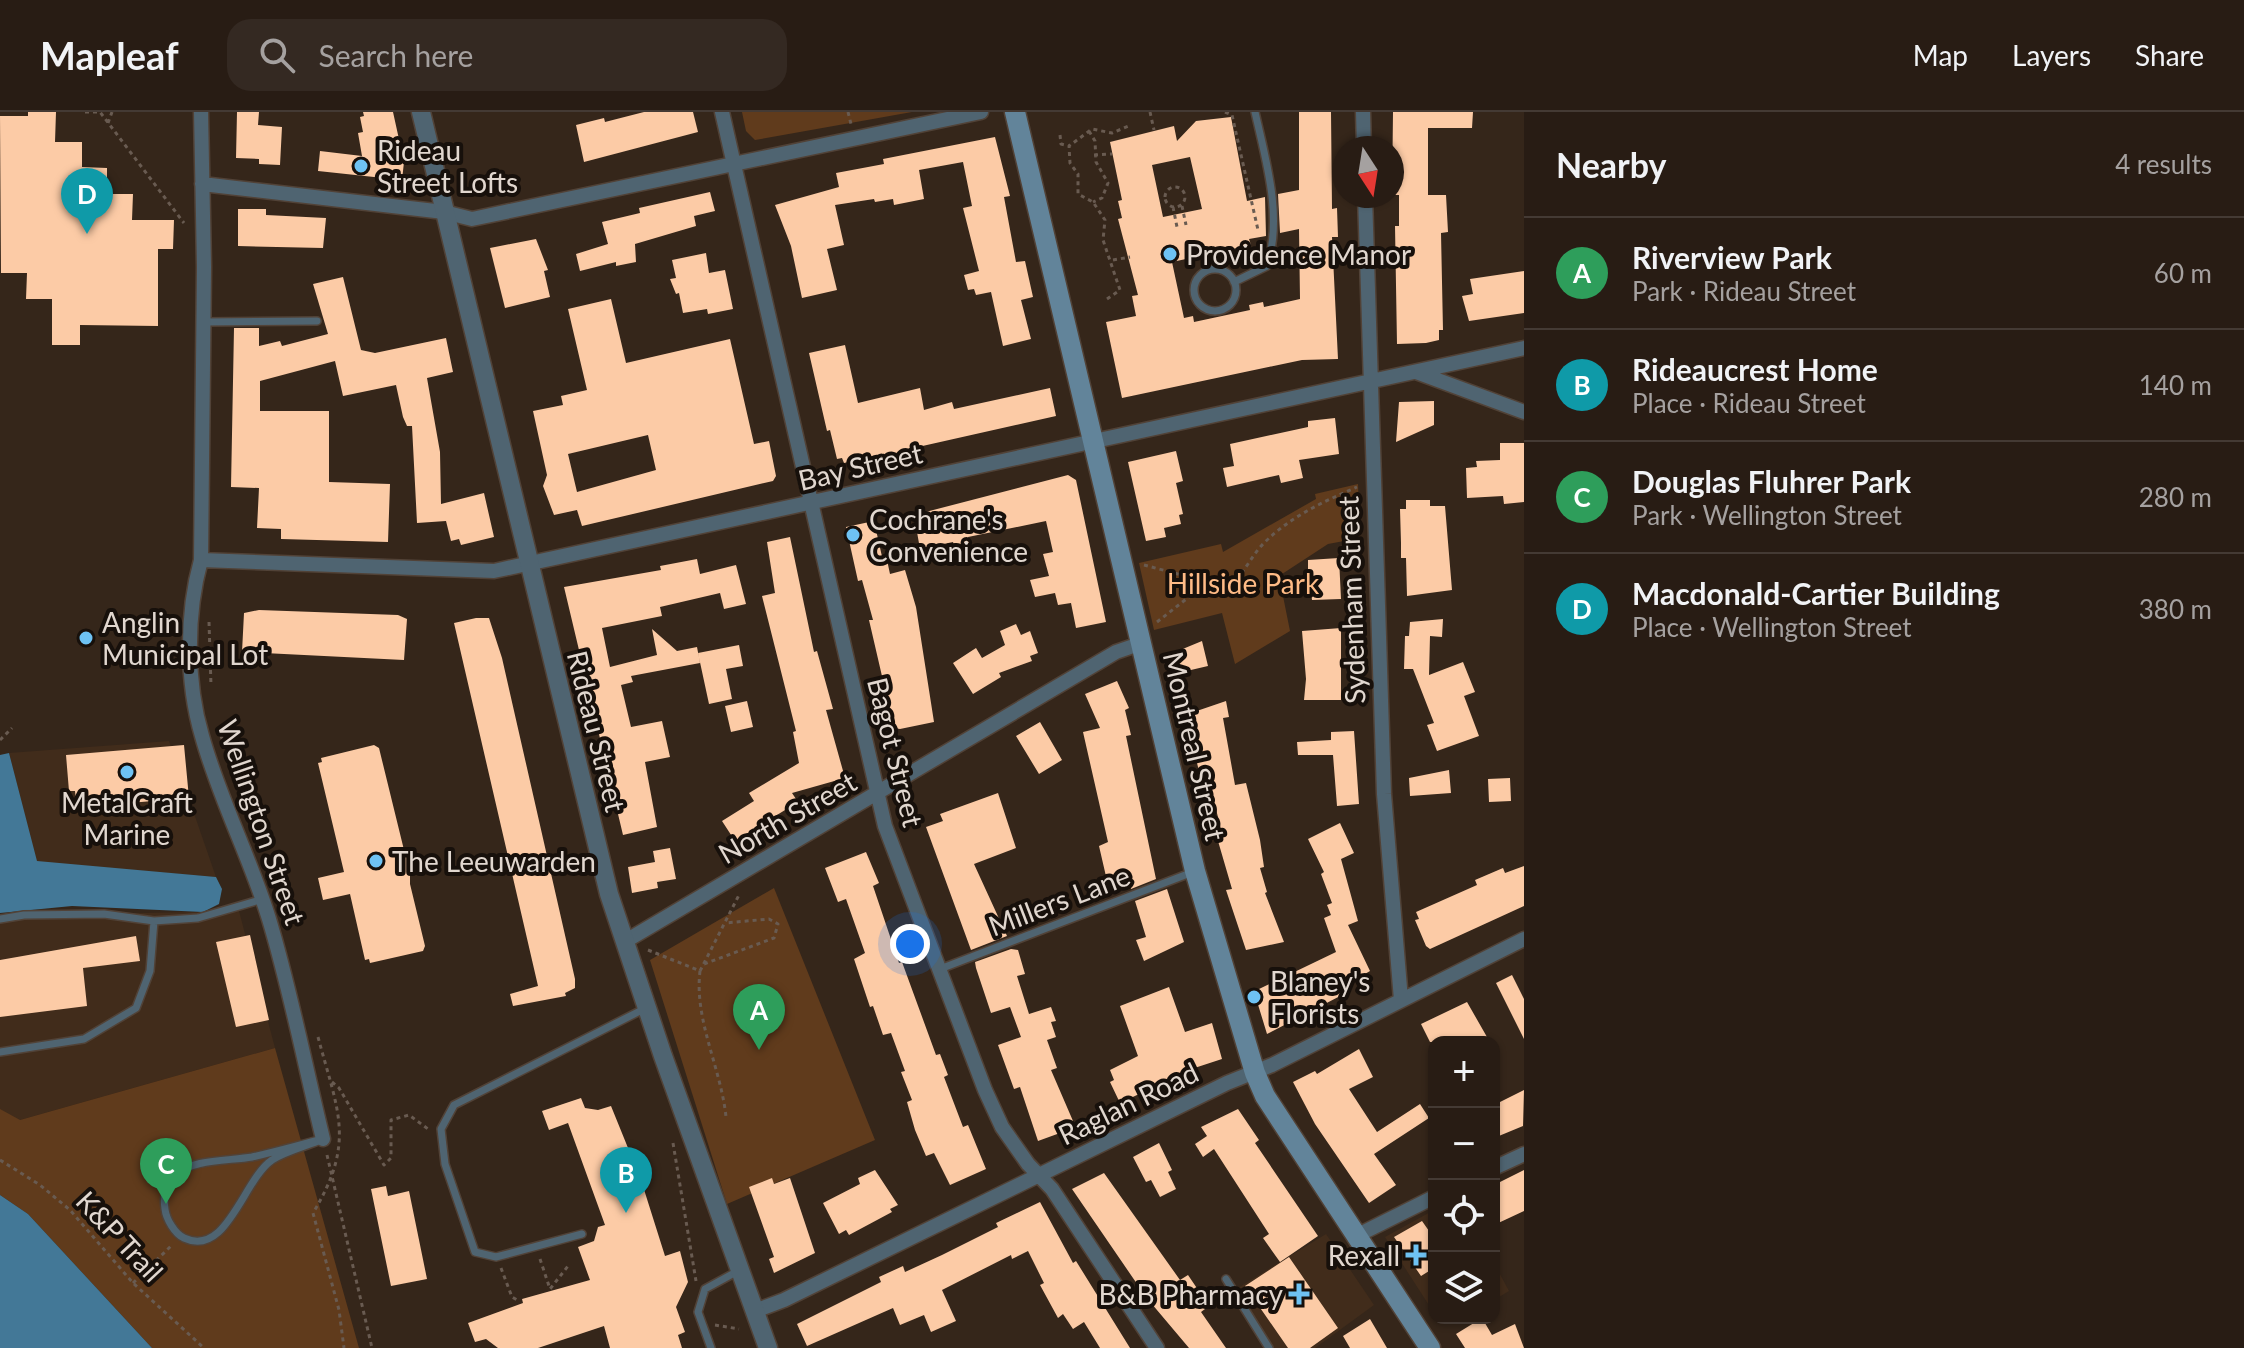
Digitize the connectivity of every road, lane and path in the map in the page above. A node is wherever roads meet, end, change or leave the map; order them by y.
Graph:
1 (85, 112) edge
2 (112, 112) edge
3 (201, 112) edge
4 (421, 112) edge
5 (722, 112) edge
6 (981, 112) edge
7 (1015, 112) edge
8 (1150, 112) edge
9 (1225, 112) edge
10 (1255, 112) edge
11 (1363, 112) edge
12 (108, 123) junction
13 (1131, 125) dead end
14 (1154, 130) dead end
15 (1089, 131) junction
16 (1060, 135) dead end
17 (1364, 136) edge
18 (1069, 146) junction
19 (1112, 154) dead end
20 (1094, 155) junction
21 (735, 163) junction
22 (202, 184) junction
23 (1093, 202) junction
24 (1182, 204) junction
25 (1173, 207) junction
26 (1365, 208) edge
27 (444, 212) junction
28 (184, 223) dead end
29 (1186, 225) dead end
30 (1177, 227) dead end
31 (1259, 234) dead end
32 (1130, 257) dead end
33 (1113, 260) junction
34 (1234, 282) junction
35 (1107, 299) dead end
36 (317, 321) dead end
37 (204, 322) junction
38 (1524, 348) edge
39 (1416, 371) junction
40 (1369, 382) junction
41 (1524, 412) edge
42 (1095, 440) junction
43 (1372, 480) junction
44 (811, 504) junction
45 (201, 560) junction
46 (1140, 564) dead end
47 (528, 565) junction
48 (1208, 582) junction
49 (209, 613) dead end
50 (1154, 625) dead end
51 (1142, 643) junction
52 (211, 690) dead end
53 (218, 727) dead end
54 (12, 728) dead end
55 (0, 740) edge
56 (878, 794) junction
57 (251, 817) dead end
58 (755, 865) junction
59 (1195, 871) junction
60 (263, 899) junction
61 (0, 919) edge
62 (154, 921) junction
63 (723, 923) junction
64 (1524, 939) edge
65 (624, 942) junction
66 (647, 949) dead end
67 (704, 964) junction
68 (939, 969) junction
69 (700, 971) junction
70 (1401, 1000) junction
71 (646, 1008) junction
72 (0, 1052) edge
73 (1255, 1073) junction
74 (330, 1080) dead end
75 (726, 1117) dead end
76 (428, 1129) dead end
77 (323, 1139) junction
78 (673, 1142) dead end
79 (1524, 1154) edge
80 (0, 1160) edge
81 (1500, 1165) edge
82 (1039, 1177) junction
83 (1428, 1200) edge
84 (582, 1234) dead end
85 (1356, 1236) junction
86 (180, 1237) junction
87 (536, 1247) junction
88 (502, 1256) junction
89 (568, 1266) dead end
90 (740, 1270) junction
91 (1226, 1279) dead end
92 (133, 1283) junction
93 (697, 1289) dead end
94 (519, 1301) dead end
95 (755, 1311) junction
96 (702, 1322) junction
97 (739, 1329) dead end
98 (204, 1348) edge
99 (372, 1348) edge
100 (711, 1348) edge
101 (768, 1348) edge
102 (1157, 1348) edge
103 (1269, 1348) edge
104 (1430, 1348) edge

1 - 12 path
2 - 12 path
3 - 22 street, Wellington Street
4 - 27 street, Rideau Street
5 - 21 street, Bagot Street
6 - 21 street
7 - 42 main road, Montreal Street
8 - 14 path
9 - 31 path
10 - 34 lane
11 - 17 street
12 - 28 path
13 - 15 path
15 - 18 path
15 - 20 path
16 - 18 path
18 - 23 path
19 - 20 path
20 - 23 path
21 - 27 street
21 - 44 street, Bagot Street
22 - 27 street
22 - 37 street, Wellington Street
23 - 33 path
24 - 25 path
24 - 25 path
24 - 29 path
25 - 30 path
26 - 40 street, Sydenham Street
27 - 47 street, Rideau Street
32 - 33 path
33 - 35 path
34 - 34 lane
36 - 37 lane
37 - 45 street, Wellington Street
38 - 39 street, Bay Street
39 - 40 street, Bay Street
39 - 41 street
40 - 42 street, Bay Street
40 - 43 street, Sydenham Street
42 - 44 street, Bay Street
42 - 51 main road, Montreal Street
43 - 48 path
43 - 70 street, Sydenham Street
44 - 47 street, Bay Street
44 - 56 street, Bagot Street
45 - 47 street, Bay Street
45 - 60 street, Wellington Street
46 - 48 path
47 - 65 street, Rideau Street
48 - 50 path
49 - 52 path
51 - 56 street, North Street
51 - 59 main road, Montreal Street
53 - 57 path
54 - 55 path
56 - 58 street, North Street
56 - 68 street, Bagot Street
58 - 63 path
58 - 65 street, North Street
59 - 68 lane, Millers Lane
59 - 73 main road, Montreal Street
60 - 62 lane
60 - 77 street, Wellington Street
61 - 62 lane
62 - 72 lane
63 - 67 path
63 - 67 path
64 - 70 street, Raglan Road
65 - 71 street, Rideau Street
66 - 69 path
67 - 69 path
68 - 82 street, Bagot Street
69 - 75 path
70 - 73 street, Raglan Road
71 - 88 lane
71 - 90 street, Rideau Street
73 - 82 street, Raglan Road
73 - 85 main road, Montreal Street
74 - 76 path
77 - 86 lane
77 - 86 lane
77 - 99 path
78 - 93 path
79 - 81 street
80 - 92 path, K&P Trail
82 - 95 street, Raglan Road
82 - 102 street, Bagot Street
83 - 85 street
84 - 87 lane
85 - 104 main road, Montreal Street
86 - 92 path
87 - 88 lane
87 - 89 path
88 - 94 path
90 - 95 street, Rideau Street
90 - 96 lane
91 - 103 lane
92 - 98 path, K&P Trail
95 - 101 street, Rideau Street
96 - 97 path
96 - 100 lane

